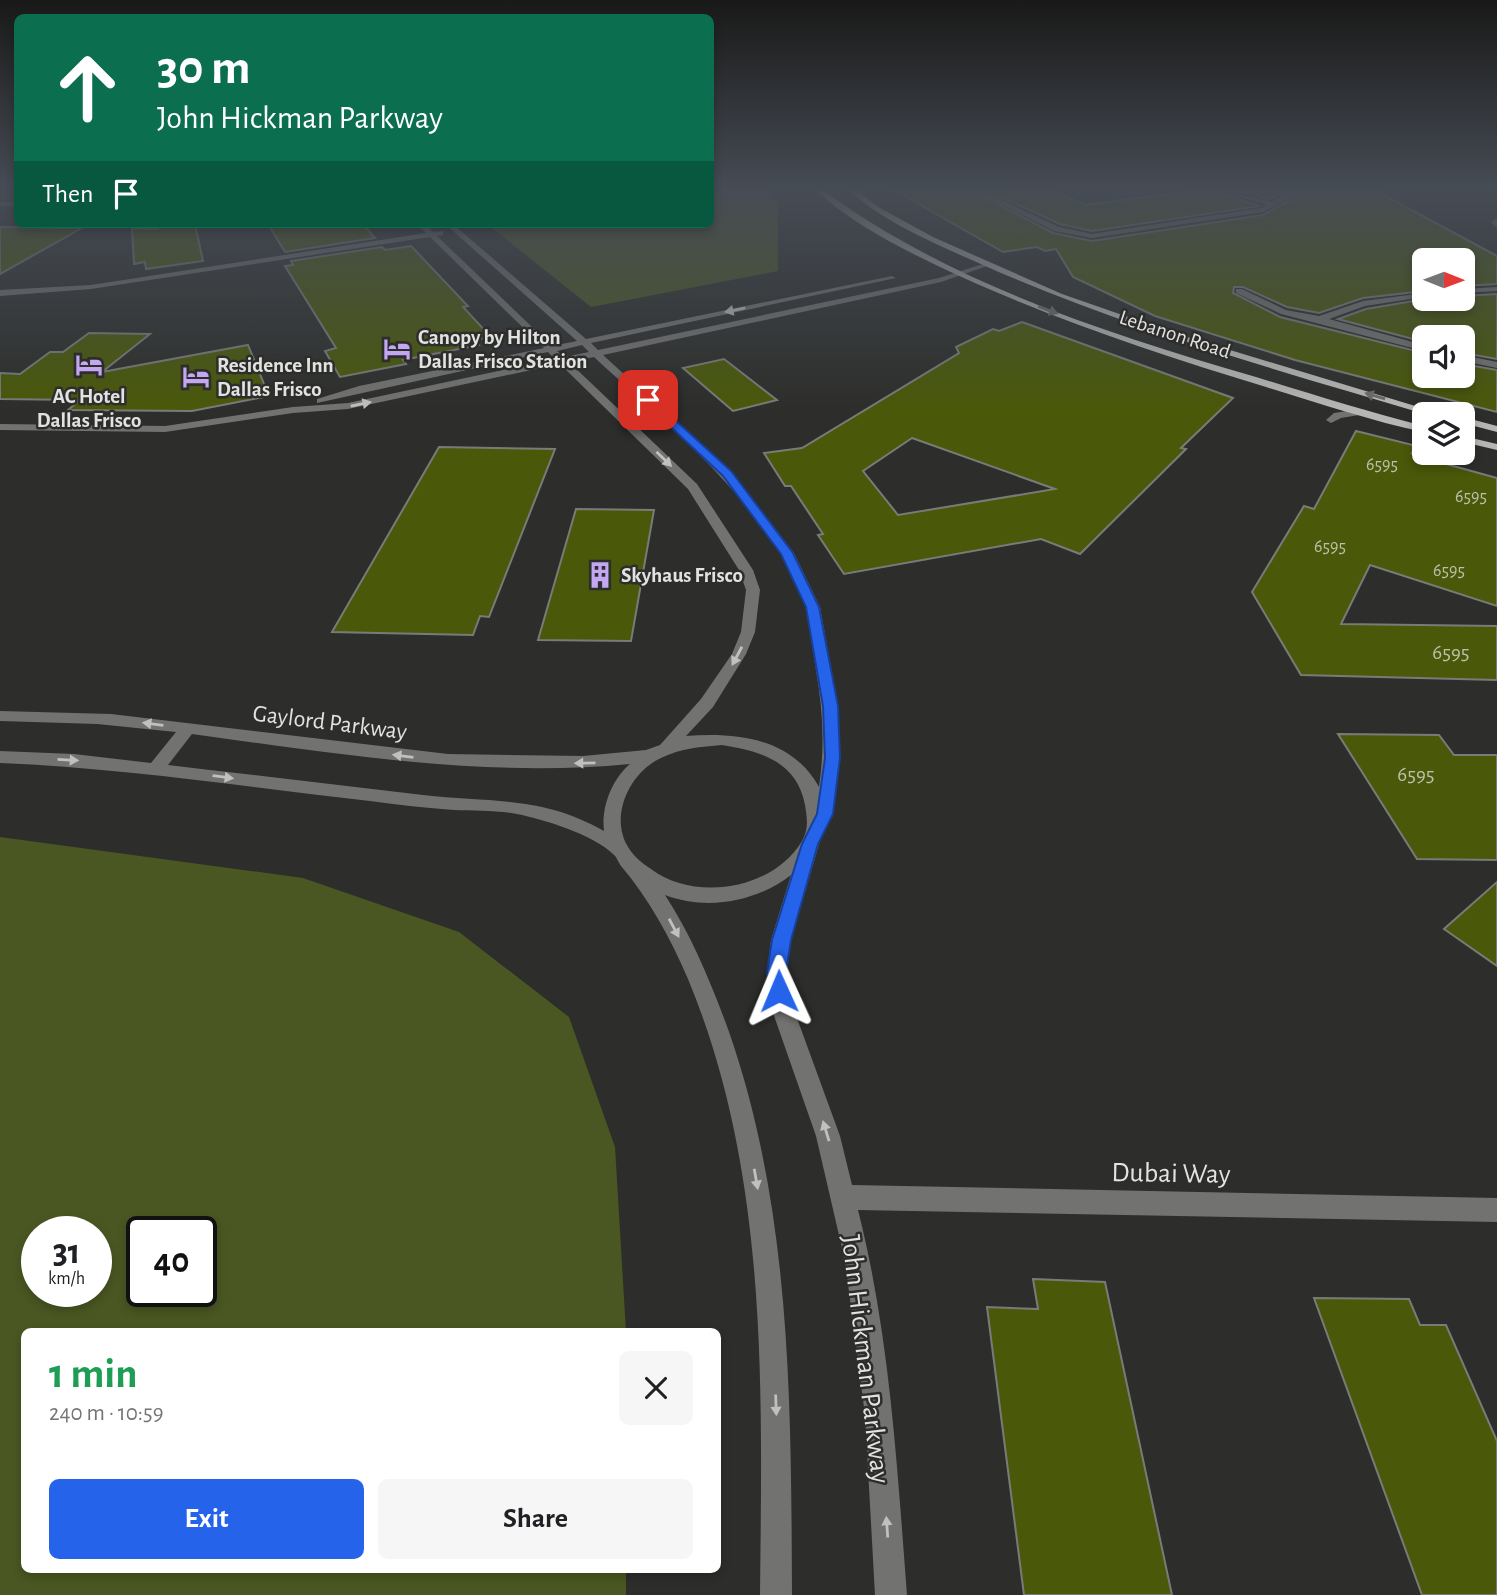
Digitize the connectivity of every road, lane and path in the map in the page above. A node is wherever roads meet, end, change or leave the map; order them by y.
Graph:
1 (259, 261) edge
2 (460, 261) edge
3 (492, 261) edge
4 (935, 261) edge
5 (979, 261) edge
6 (986, 265) junction
7 (946, 267) junction
8 (932, 270) dead end
9 (962, 275) junction
10 (898, 277) dead end
11 (1497, 289) edge
12 (1475, 290) edge
13 (1240, 291) dead end
14 (0, 293) edge
15 (1412, 297) edge
16 (1320, 318) junction
17 (1412, 345) edge
18 (590, 348) junction
19 (551, 349) junction
20 (563, 360) junction
21 (1475, 360) edge
22 (1497, 365) edge
23 (1289, 371) junction
24 (1269, 384) junction
25 (1412, 407) edge
26 (293, 410) junction
27 (1361, 412) junction
28 (1331, 420) dead end
29 (1475, 423) edge
30 (1412, 426) edge
31 (0, 427) edge
32 (1497, 429) edge
33 (1475, 442) edge
34 (1497, 447) edge
35 (0, 716) edge
36 (187, 729) junction
37 (659, 752) junction
38 (0, 758) edge
39 (156, 768) junction
40 (812, 839) junction
41 (620, 849) junction
42 (637, 870) junction
43 (844, 1197) junction
44 (1496, 1212) edge
45 (776, 1595) edge
46 (891, 1595) edge

1 - 14 street
2 - 19 street
3 - 18 street, John Hickman Parkway
4 - 7 main road, Lebanon Road
5 - 6 main road, Lebanon Road
6 - 7 street
6 - 9 street
6 - 23 main road, Lebanon Road
7 - 8 street
7 - 9 main road, Lebanon Road
9 - 18 street
9 -> 24 main road, Lebanon Road
10 -> 18 street
11 - 12 street
13 - 16 street
15 - 16 street
16 - 17 street
18 - 19 street
18 - 20 street
18 - 40 street, John Hickman Parkway
19 - 20 street
19 - 26 street
26 -> 20 street
20 -> 37 street
21 - 22 street
23 - 24 main road
25 -> 23 main road, Lebanon Road
24 - 27 main road, Lebanon Road
26 - 31 street
27 - 28 street
27 - 30 main road, Lebanon Road
29 - 32 main road
33 - 34 main road
36 -> 35 street, Gaylord Parkway
37 -> 36 street, Gaylord Parkway
36 - 39 street
37 - 40 street
37 - 41 street
38 -> 39 street
39 -> 41 street
40 - 42 street
43 -> 40 street, John Hickman Parkway
41 - 42 street
42 -> 45 street
43 - 44 street, Dubai Way
46 -> 43 street, John Hickman Parkway

